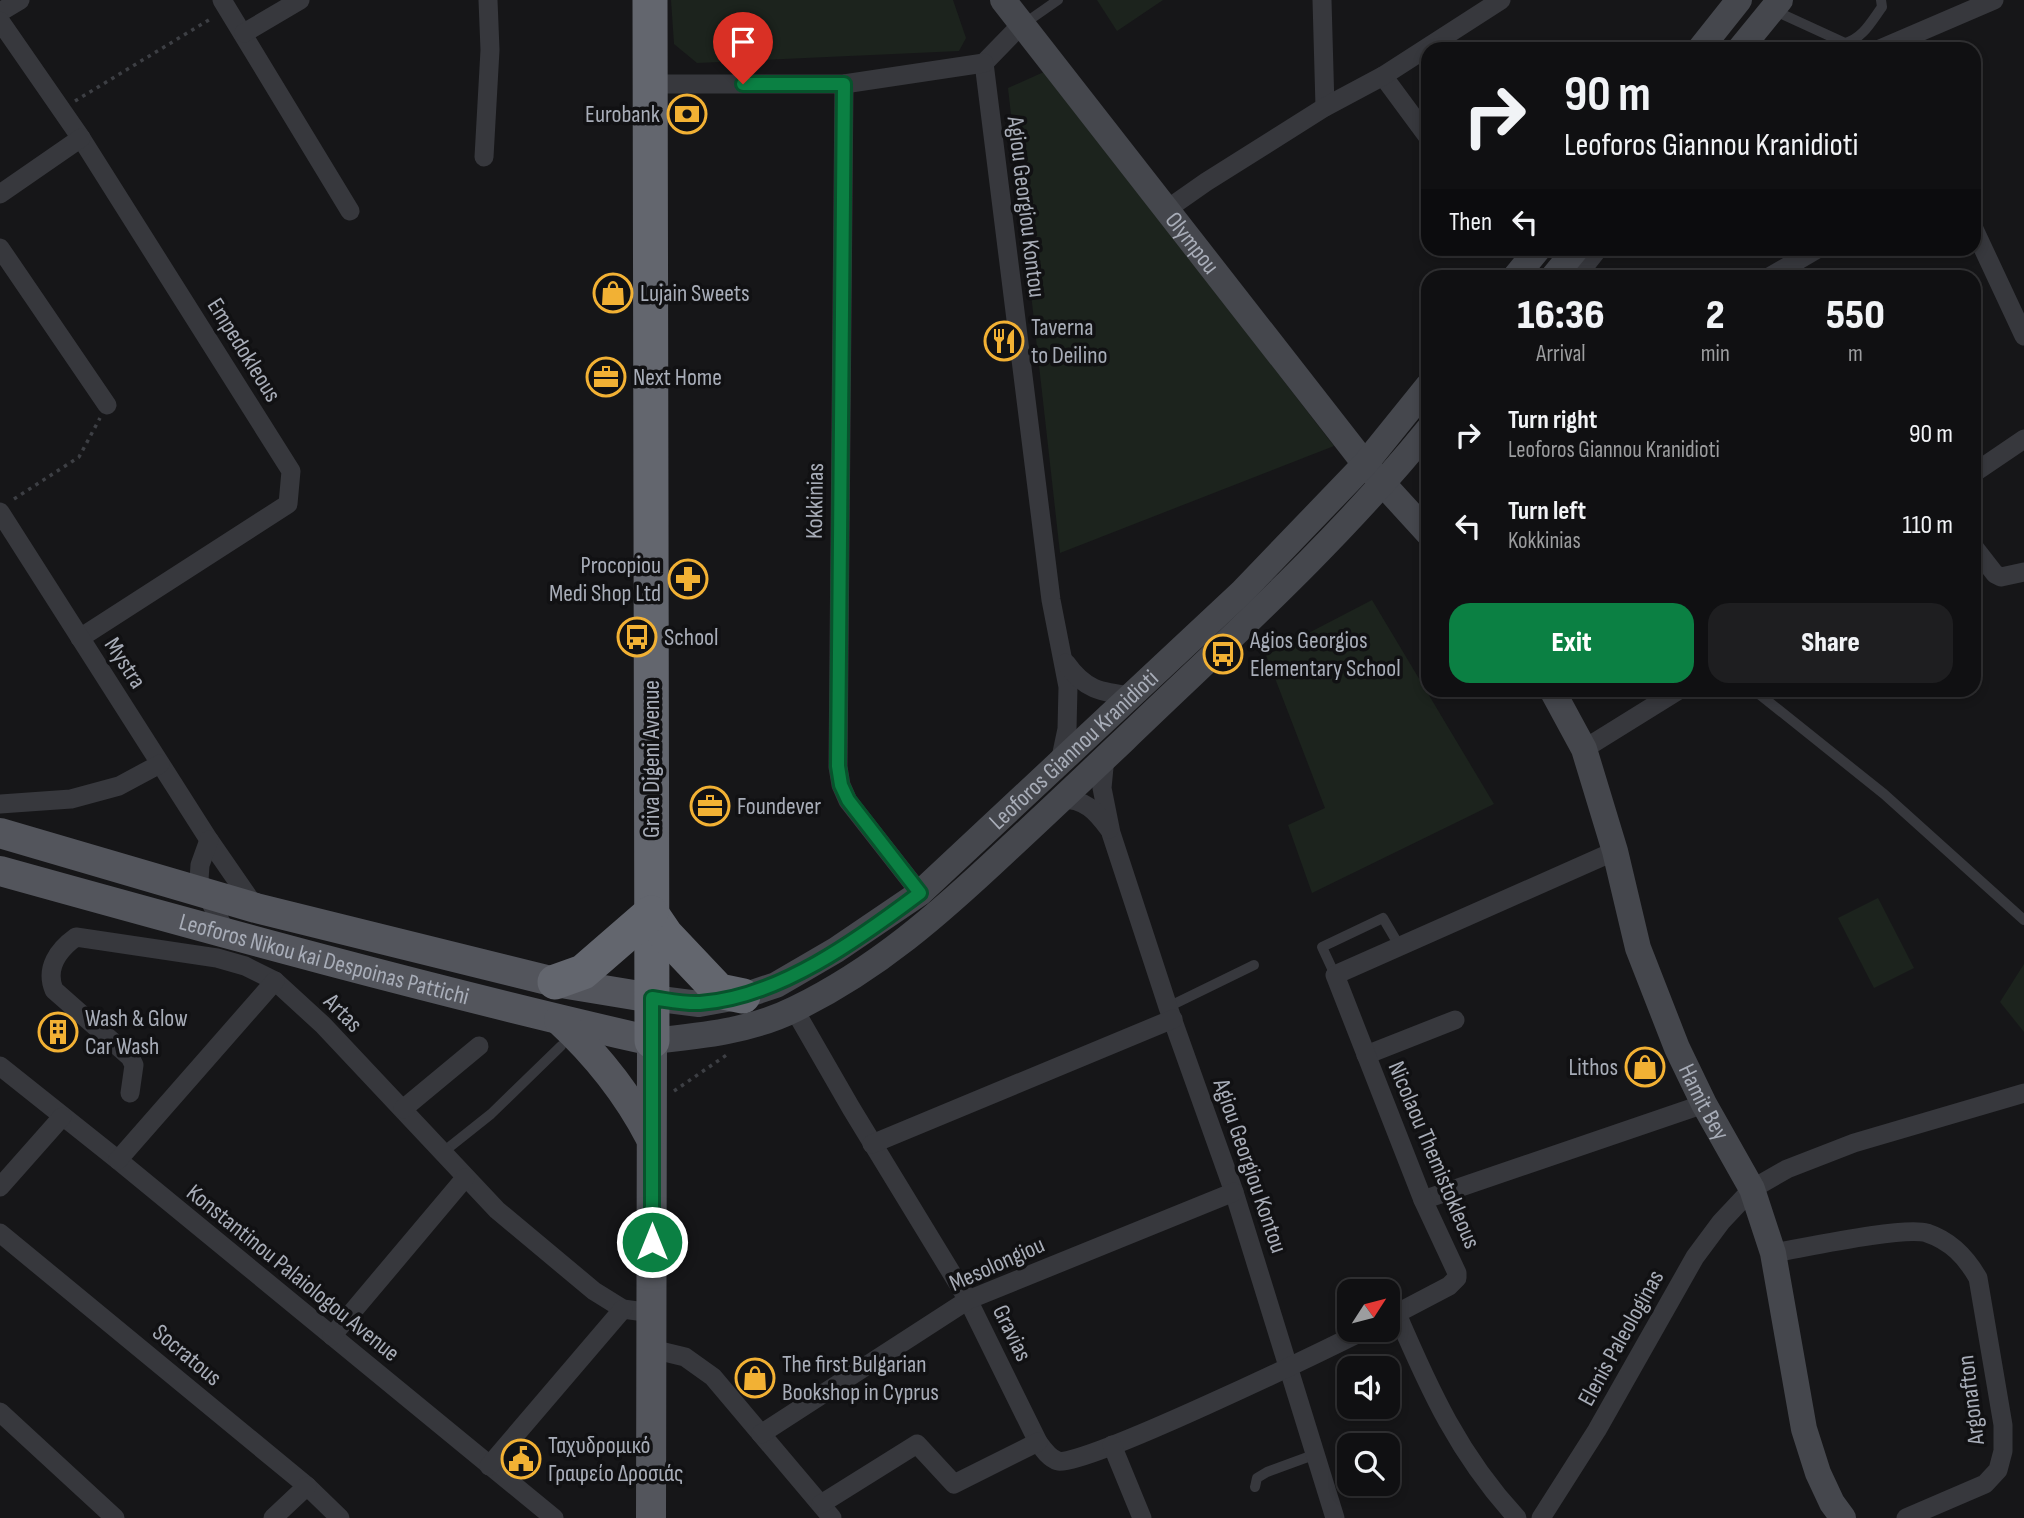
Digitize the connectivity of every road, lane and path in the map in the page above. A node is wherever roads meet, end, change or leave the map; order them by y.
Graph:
1 (20, 0) edge
2 (300, 0) edge
3 (488, 0) edge
4 (650, 0) edge
5 (1003, 0) edge
6 (1058, 0) edge
7 (1322, 0) edge
8 (1501, 0) edge
9 (1739, 0) edge
10 (1881, 0) edge
11 (1994, 0) edge
12 (225, 4) edge
13 (1776, 5) edge
14 (0, 12) edge
15 (0, 21) edge
16 (1021, 25) junction
17 (244, 33) junction
18 (1436, 42) edge
19 (1706, 42) edge
20 (1746, 42) edge
21 (1843, 42) edge
22 (1848, 42) edge
23 (1898, 42) edge
24 (1421, 52) edge
25 (984, 63) junction
26 (1383, 76) junction
27 (651, 84) junction
28 (844, 84) junction
29 (1325, 107) junction
30 (61, 110) junction
31 (1421, 128) edge
32 (81, 138) junction
33 (484, 157) dead end
34 (0, 194) edge
35 (1166, 210) junction
36 (350, 211) dead end
37 (1981, 244) edge
38 (0, 248) edge
39 (1532, 256) edge
40 (1570, 256) edge
41 (1593, 256) edge
42 (1805, 256) edge
43 (1521, 270) edge
44 (1559, 270) edge
45 (1582, 270) edge
46 (1780, 270) edge
47 (2024, 336) edge
48 (1421, 395) edge
49 (107, 405) joint
50 (1421, 439) edge
51 (2024, 439) edge
52 (1365, 464) junction
53 (1981, 468) edge
54 (1384, 485) junction
55 (6, 507) edge
56 (1421, 525) edge
57 (1981, 556) edge
58 (2024, 572) edge
59 (80, 638) junction
60 (1063, 660) junction
61 (1132, 696) junction
62 (1556, 697) edge
63 (1668, 697) edge
64 (1763, 697) edge
65 (1584, 749) junction
66 (1105, 757) junction
67 (1060, 762) junction
68 (160, 764) junction
69 (1061, 799) junction
70 (0, 804) edge
71 (0, 833) edge
72 (1111, 833) junction
73 (209, 840) junction
74 (1615, 851) junction
75 (0, 871) edge
76 (204, 892) junction
77 (920, 893) junction
78 (256, 908) junction
79 (651, 913) junction
80 (2024, 920) edge
81 (227, 934) junction
82 (1399, 947) junction
83 (1254, 965) dead end
84 (1335, 975) junction
85 (275, 981) junction
86 (555, 982) junction
87 (743, 996) junction
88 (652, 998) junction
89 (794, 1009) junction
90 (1171, 1013) junction
91 (1455, 1020) dead end
92 (560, 1033) junction
93 (652, 1041) junction
94 (479, 1046) dead end
95 (735, 1049) dead end
96 (1366, 1055) junction
97 (0, 1066) edge
98 (130, 1093) dead end
99 (672, 1093) dead end
100 (2024, 1093) edge
101 (1704, 1104) junction
102 (403, 1109) junction
103 (62, 1117) junction
104 (653, 1142) junction
105 (872, 1144) junction
106 (442, 1153) junction
107 (118, 1160) junction
108 (466, 1178) junction
109 (0, 1187) edge
110 (1752, 1189) junction
111 (1234, 1192) junction
112 (1423, 1199) junction
113 (0, 1233) edge
114 (1773, 1253) junction
115 (968, 1300) junction
116 (637, 1311) junction
117 (1400, 1312) edge
118 (1400, 1330) edge
119 (332, 1336) junction
120 (1341, 1342) edge
121 (652, 1349) junction
122 (1290, 1368) junction
123 (0, 1412) edge
124 (761, 1434) junction
125 (1038, 1442) junction
126 (1112, 1445) junction
127 (1316, 1454) junction
128 (489, 1466) junction
129 (307, 1486) junction
130 (1255, 1487) dead end
131 (826, 1511) edge
132 (115, 1518) edge
133 (273, 1518) edge
134 (340, 1518) edge
135 (554, 1518) edge
136 (651, 1518) edge
137 (1142, 1518) edge
138 (1335, 1518) edge
139 (1517, 1518) edge
140 (1541, 1518) edge
141 (1843, 1518) edge
142 (1906, 1518) edge

1 - 14 street
2 - 17 street
3 - 33 street
4 - 27 highway, Griva Digeni Avenue
5 - 16 main road, Olympou
6 - 16 lane
7 - 29 street
8 - 18 street
9 - 19 main road
10 - 22 lane
11 - 23 street
12 - 17 street
12 - 30 path
13 - 20 main road
13 - 21 lane
15 - 30 street, Empedokleous
16 - 25 street
16 - 35 main road, Olympou
17 - 36 street
24 - 26 street
25 - 28 street
25 - 60 street, Agiou Georgiou Kontou
26 - 29 street
26 - 31 street
27 - 28 street
27 - 79 highway, Griva Digeni Avenue
28 - 77 street, Kokkinias
29 - 35 street
30 - 32 street, Empedokleous
32 - 34 street
32 - 59 street, Empedokleous
35 - 52 main road, Olympou
37 - 47 street
38 - 49 street
39 - 43 main road
40 - 44 main road
41 - 45 street
42 - 46 street
48 - 52 main road, Leoforos Giannou Kranidioti
49 - 55 path
50 - 54 main road, Leoforos Giannou Kranidioti
51 - 53 street
52 - 54 main road, Olympou
52 - 61 main road, Leoforos Giannou Kranidioti
54 - 56 main road
54 - 66 main road, Leoforos Giannou Kranidioti
55 - 59 street, Mystra
57 - 58 street
59 - 68 street, Mystra
60 - 61 street
60 - 67 street, Agiou Georgiou Kontou
61 - 67 main road, Leoforos Giannou Kranidioti
62 - 65 main road, Hamit Bey
63 - 65 street
64 - 80 lane
65 - 74 main road, Hamit Bey
66 - 69 main road, Leoforos Giannou Kranidioti
66 - 72 street, Agiou Georgiou Kontou
67 - 77 main road, Leoforos Giannou Kranidioti
68 - 70 street
68 - 73 street, Mystra
69 - 72 street, Agiou Georgiou Kontou
69 - 89 main road, Leoforos Giannou Kranidioti
71 - 76 main road, Leoforos Nikou kai Despoinas Pattichi
72 - 90 street, Agiou Georgiou Kontou
73 - 76 street
73 - 78 street, Mystra
74 - 82 street
74 - 101 main road, Hamit Bey
75 - 81 main road, Leoforos Nikou kai Despoinas Pattichi
76 - 78 main road, Leoforos Nikou kai Despoinas Pattichi
76 - 81 street
77 - 87 main road, Leoforos Giannou Kranidioti
78 - 86 main road, Leoforos Nikou kai Despoinas Pattichi
79 - 86 highway
79 - 87 highway
79 - 88 highway, Griva Digeni Avenue
81 - 92 main road, Leoforos Nikou kai Despoinas Pattichi
82 - 84 street
82 - 84 lane
83 - 90 lane
84 - 96 street, Nicolaou Themistokleous
85 - 98 street, Artas
85 - 102 street, Artas
85 - 107 street
86 - 88 main road, Leoforos Nikou kai Despoinas Pattichi
87 - 88 main road, Leoforos Giannou Kranidioti
88 - 93 highway, Griva Digeni Avenue
89 - 93 main road, Leoforos Giannou Kranidioti
89 - 105 street, Gravias
90 - 105 street
90 - 111 street, Agiou Georgiou Kontou
91 - 96 street
92 - 93 main road, Leoforos Nikou kai Despoinas Pattichi
92 - 104 main road
92 - 106 lane
93 - 104 main road, Griva Digeni Avenue
94 - 102 street
95 - 99 path
96 - 112 street, Nicolaou Themistokleous
97 - 103 street, Konstantinou Palaiologou Avenue
100 - 110 street, Elenis Paleologinas
101 - 110 main road, Hamit Bey
101 - 112 street
102 - 106 street, Artas
103 - 107 street, Konstantinou Palaiologou Avenue
103 - 109 street
104 - 116 main road, Griva Digeni Avenue
105 - 115 street, Gravias
106 - 108 street, Artas
107 - 119 street, Konstantinou Palaiologou Avenue
108 - 116 street, Artas
108 - 119 street
110 - 114 main road, Hamit Bey
110 - 140 street, Elenis Paleologinas
111 - 115 street, Mesolongiou
111 - 122 street, Agiou Georgiou Kontou
112 - 117 street, Nicolaou Themistokleous
113 - 129 street, Socratous
114 - 141 main road, Hamit Bey
114 - 142 street, Argonafton
115 - 124 street, Mesolongiou
115 - 125 street, Gravias
116 - 121 main road, Griva Digeni Avenue
116 - 128 street
118 - 139 street
119 - 128 street, Konstantinou Palaiologou Avenue
120 - 122 street
121 - 124 street
121 - 136 main road, Griva Digeni Avenue
122 - 126 street, Gravias
122 - 127 street, Agiou Georgiou Kontou
123 - 132 street
124 - 131 street
125 - 126 street, Gravias
125 - 131 street
126 - 137 street
127 - 130 lane
127 - 138 street, Agiou Georgiou Kontou
128 - 135 street, Konstantinou Palaiologou Avenue
129 - 133 street
129 - 134 street, Socratous

